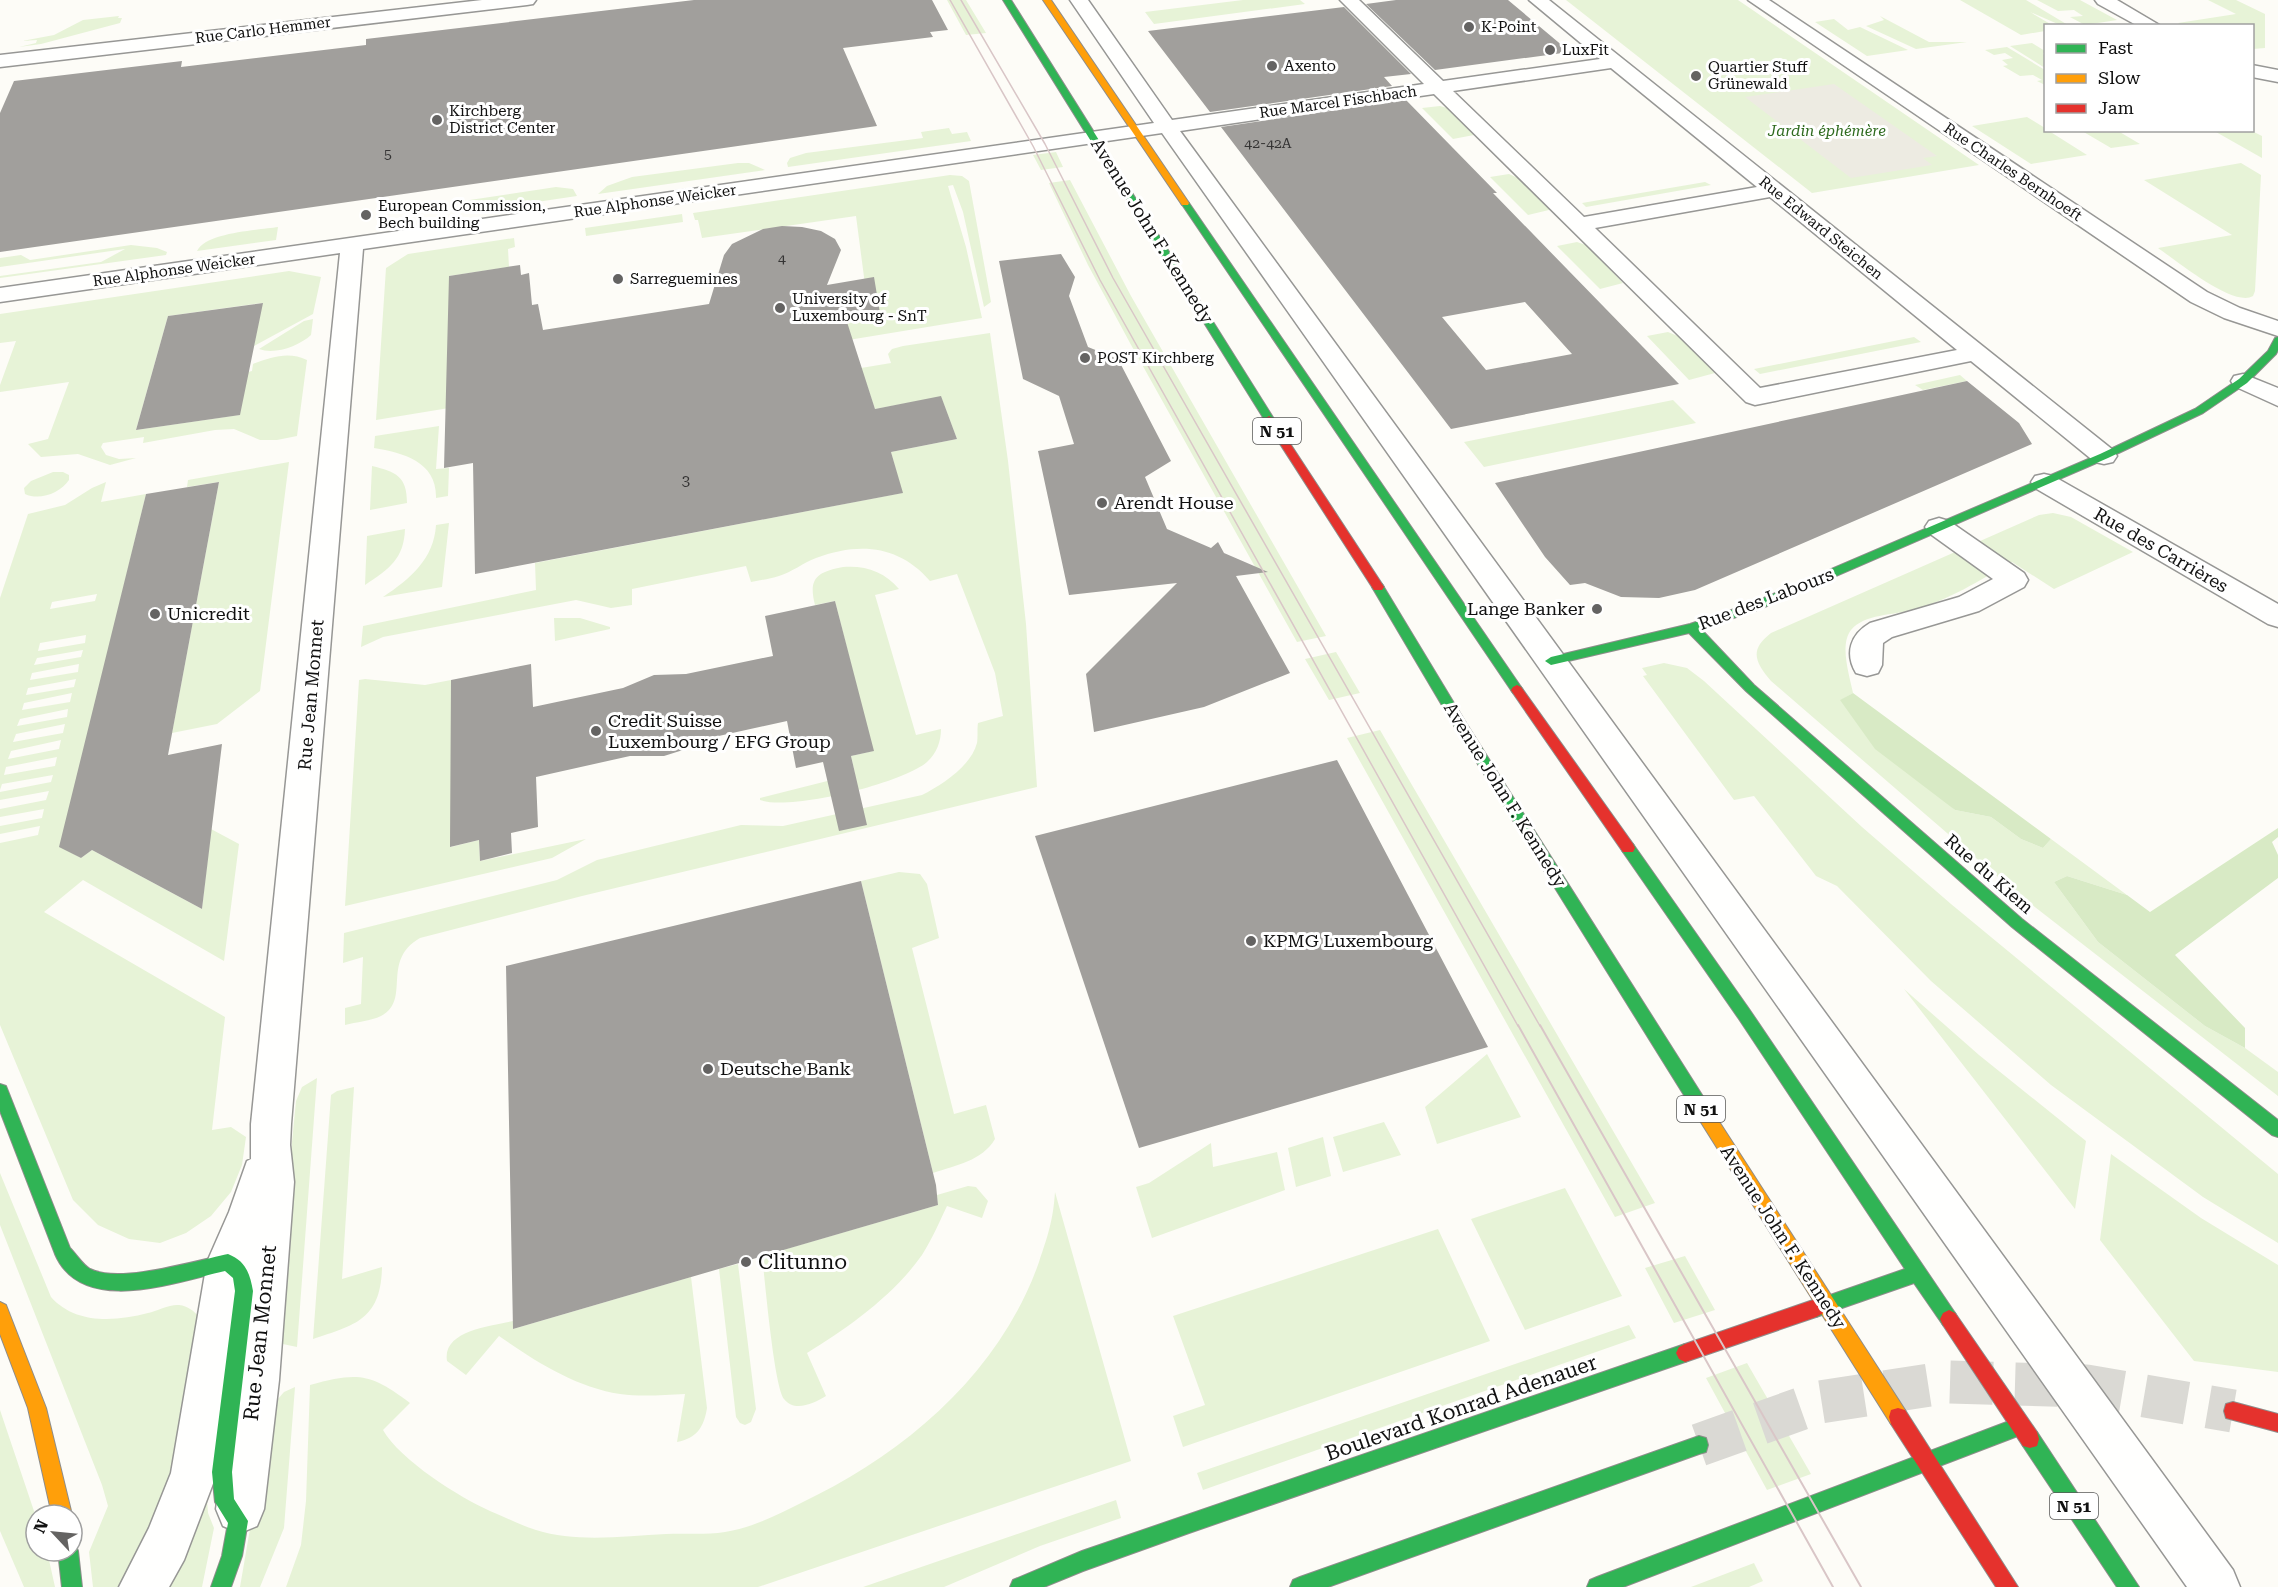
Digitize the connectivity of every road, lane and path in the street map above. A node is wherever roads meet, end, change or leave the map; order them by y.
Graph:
1 (527, 0) edge
2 (1007, 0) edge
3 (1047, 0) edge
4 (1079, 0) edge
5 (1349, 0) edge
6 (1538, 0) edge
7 (1757, 0) edge
8 (2104, 0) edge
9 (2148, 24) edge
10 (0, 61) edge
11 (1615, 62) junction
12 (2254, 71) edge
13 (2278, 76) edge
14 (1438, 88) junction
15 (1167, 127) junction
16 (1135, 131) junction
17 (1093, 137) junction
18 (1061, 142) joint
19 (1774, 190) junction
20 (1227, 210) junction
21 (1193, 215) junction
22 (1578, 225) junction
23 (352, 244) junction
24 (0, 295) edge
25 (2278, 329) edge
26 (2278, 340) edge
27 (1976, 353) junction
28 (2243, 381) junction
29 (2278, 398) edge
30 (2104, 456) junction
31 (2044, 482) junction
32 (1940, 527) junction
33 (2278, 617) edge
34 (1692, 628) junction
35 (1551, 661) junction
36 (1867, 665) dead end
37 (0, 1091) edge
38 (2278, 1130) edge
39 (271, 1134) junction
40 (228, 1262) junction
41 (1918, 1273) junction
42 (1827, 1304) junction
43 (0, 1311) edge
44 (2233, 1411) tunnel mouth
45 (2278, 1423) edge
46 (2020, 1426) junction
47 (1699, 1445) tunnel mouth
48 (1928, 1461) junction
49 (59, 1503) edge
50 (238, 1521) junction
51 (69, 1563) edge
52 (72, 1587) edge
53 (143, 1587) edge
54 (221, 1587) edge
55 (1020, 1587) edge
56 (1300, 1587) edge
57 (1597, 1587) edge
58 (2008, 1587) edge
59 (2128, 1587) edge
60 (2216, 1587) edge

1 - 10 street, Rue Carlo Hemmer
2 - 17 main road, Avenue John F. Kennedy / N 51
3 - 16 main road, N 51
4 - 15 street
5 - 14 street
6 - 11 street, Rue Edward Steichen
7 - 25 street, Rue Charles Bernhoeft
8 - 9 street
11 - 14 street, Rue Marcel Fischbach
11 - 19 street, Rue Edward Steichen
12 - 13 street
14 - 15 street, Rue Marcel Fischbach
14 - 22 street
15 - 16 street, Rue Marcel Fischbach
15 - 20 street
16 - 17 street, Rue Marcel Fischbach
16 - 21 main road, N 51
17 - 18 street, Rue Marcel Fischbach
17 - 42 main road, Avenue John F. Kennedy / N 51
18 - 23 street, Rue Alphonse Weicker
19 - 22 street
19 - 27 street, Rue Edward Steichen
20 - 21 street
20 - 35 street
21 - 41 main road, N 51
22 - 27 street
23 - 24 street, Rue Alphonse Weicker
23 - 39 street, Rue Jean Monnet
26 - 28 main road, Rue des Labours
27 - 30 street, Rue Edward Steichen
28 - 29 street
28 - 30 main road, Rue des Labours
30 - 31 main road, Rue des Labours
31 - 32 main road, Rue des Labours
31 - 33 street, Rue des Carrières
32 - 34 main road, Rue des Labours
32 - 36 street
34 - 35 main road, Rue des Labours
34 - 38 main road, Rue du Kiem
35 - 60 street
37 - 40 main road, Rue Jean Monnet
39 - 40 street, Rue Jean Monnet
39 - 50 street, Rue Jean Monnet
40 - 50 main road, Rue Jean Monnet
40 - 53 street, Rue Jean Monnet
41 - 42 main road, Boulevard Konrad Adenauer
41 - 46 main road, N 51
42 - 48 main road, Avenue John F. Kennedy / N 51
42 - 55 main road, Boulevard Konrad Adenauer
43 - 49 main road
44 - 45 main road
46 - 48 main road
46 - 59 main road, N 51
47 - 56 main road
48 - 57 main road
48 - 58 main road, Avenue John F. Kennedy / N 51
50 - 54 main road, Rue Jean Monnet
51 - 52 main road

